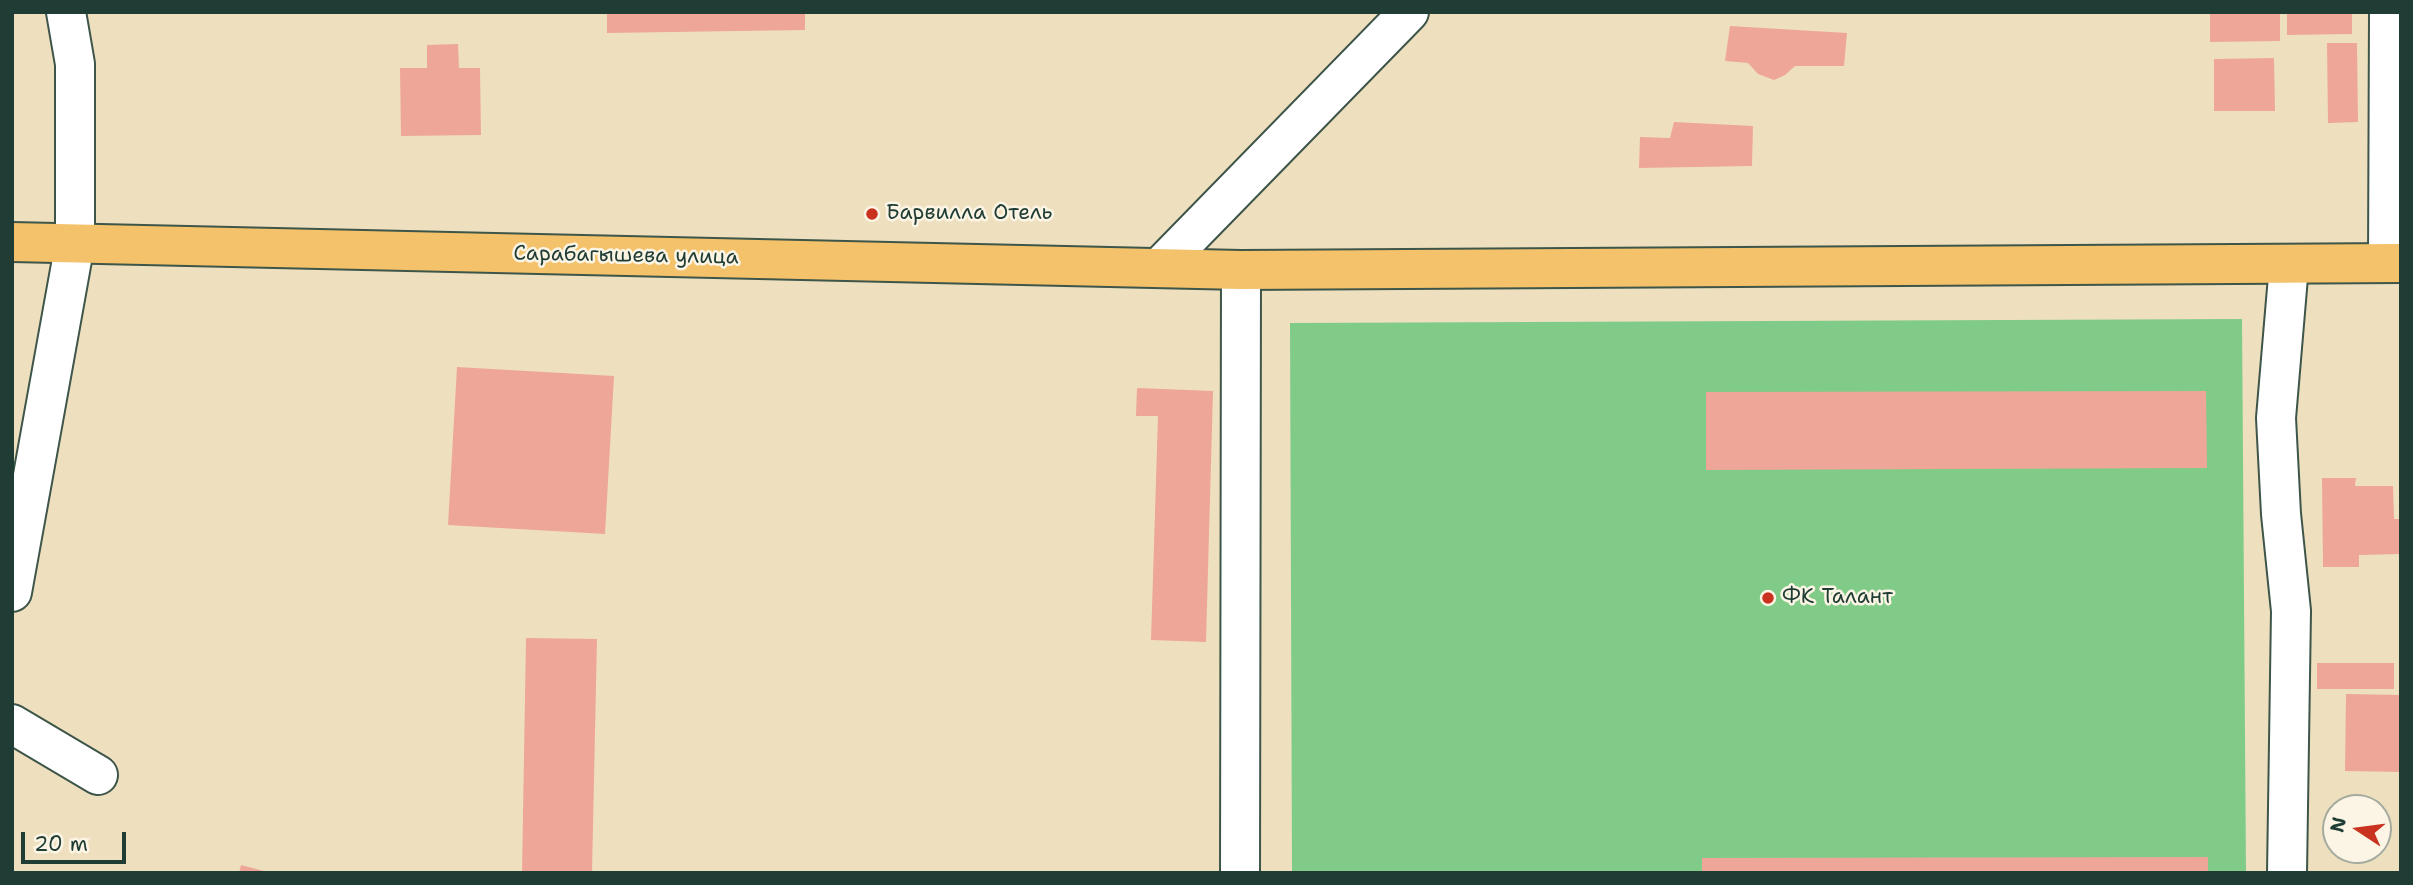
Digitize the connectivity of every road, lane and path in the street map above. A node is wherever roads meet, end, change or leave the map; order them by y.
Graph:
1 (66, 12) edge
2 (1409, 12) edge
3 (2389, 12) edge
4 (12, 242) edge
5 (75, 243) junction
6 (2394, 263) edge
7 (2289, 265) junction
8 (1159, 268) junction
9 (1241, 270) junction
10 (12, 592) edge
11 (12, 724) edge
12 (98, 775) dead end
13 (1240, 873) edge
14 (2287, 873) edge

1 - 5 street
2 - 8 street
3 - 6 street
4 - 5 main road, Сарабагышева улица
5 - 8 main road, Сарабагышева улица
5 - 10 street
6 - 7 main road, Сарабагышева улица
7 - 9 main road, Сарабагышева улица
7 - 14 street
8 - 9 main road, Сарабагышева улица
9 - 13 street
11 - 12 street

